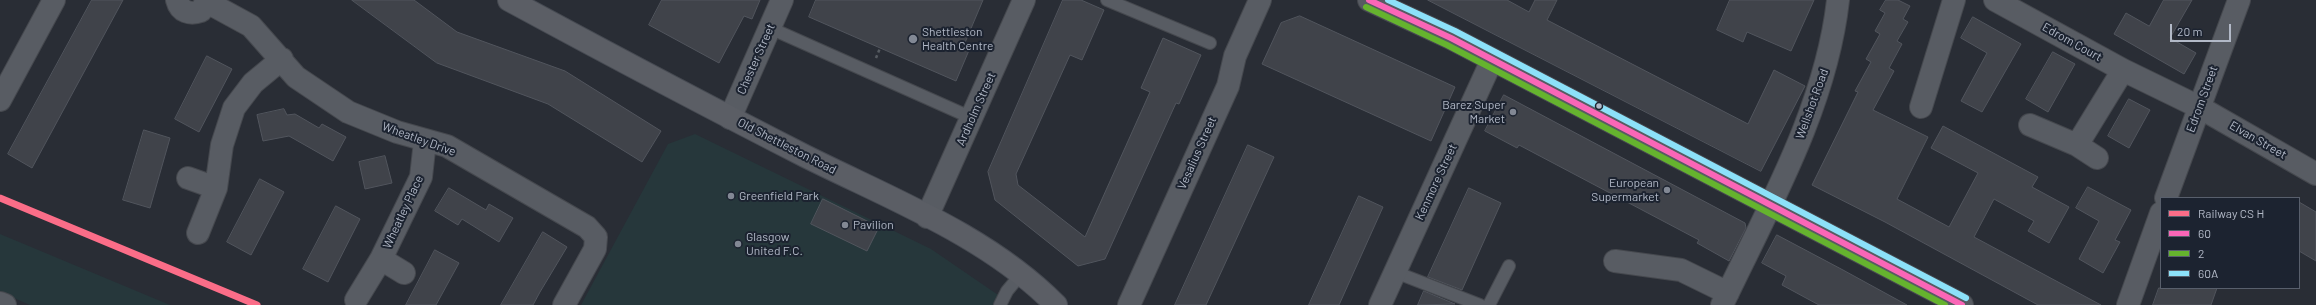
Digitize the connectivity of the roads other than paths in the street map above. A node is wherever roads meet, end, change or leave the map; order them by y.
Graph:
1 (54, 0) edge
2 (177, 0) edge
3 (782, 0) edge
4 (1024, 0) edge
5 (1108, 0) edge
6 (1260, 0) edge
7 (1369, 0) edge
8 (1838, 0) edge
9 (1954, 0) edge
10 (1995, 0) edge
11 (2239, 0) edge
12 (207, 1) edge
13 (520, 3) edge
14 (2026, 8) edge
15 (770, 28) junction
16 (1210, 43) dead end
17 (282, 59) junction
18 (1492, 60) junction
19 (2122, 70) junction
20 (6, 73) edge
21 (0, 100) edge
22 (1921, 107) dead end
23 (2199, 107) junction
24 (730, 118) junction
25 (972, 118) junction
26 (2030, 124) dead end
27 (425, 141) junction
28 (2076, 145) junction
29 (2097, 158) dead end
30 (2316, 174) edge
31 (188, 178) dead end
32 (216, 188) junction
33 (2166, 197) edge
34 (1770, 204) junction
35 (2160, 215) edge
36 (927, 217) junction
37 (198, 233) dead end
38 (381, 259) junction
39 (1615, 261) dead end
40 (1509, 266) dead end
41 (404, 272) dead end
42 (1394, 272) junction
43 (1022, 273) junction
44 (1725, 299) edge
45 (356, 300) dead end
46 (0, 303) edge
47 (4, 305) edge
48 (564, 305) edge
49 (1000, 305) edge
50 (1056, 305) edge
51 (1129, 305) edge
52 (1380, 305) edge
53 (1480, 305) edge
54 (1489, 305) edge
55 (1962, 305) edge
56 (2128, 305) edge

1 - 20 street
2 - 12 street
3 - 15 street, Chester Street
4 - 25 street, Ardholm Street
5 - 16 lane
6 - 51 street, Vesalius Street
7 - 18 street
8 - 34 street, Wellshot Road
9 - 22 street
10 - 14 street, Edrom Court
11 - 23 street, Edrom Street
12 - 17 street, Wheatley Drive
13 - 24 main road, Old Shettleston Road
14 - 19 street, Edrom Court
15 - 24 street, Chester Street
15 - 25 lane
17 - 27 street, Wheatley Drive
17 - 32 street
18 - 34 street
18 - 42 street, Kenmore Street
19 - 23 street, Edrom Court
19 - 28 street
20 - 21 street
23 - 30 street, Elvan Street
23 - 33 street, Edrom Street
24 - 36 main road, Old Shettleston Road
25 - 36 street, Ardholm Street
26 - 28 street
27 - 38 street, Wheatley Place
27 - 48 street, Wheatley Drive
28 - 29 street
31 - 32 street
32 - 37 street
34 - 44 street, Wellshot Road
34 - 55 street
35 - 56 street
36 - 43 main road, Old Shettleston Road
38 - 41 street, Wheatley Place
38 - 45 street, Wheatley Place
39 - 44 street
40 - 54 lane
42 - 52 street, Kenmore Street
42 - 53 lane
43 - 49 lane
43 - 50 main road, Old Shettleston Road
46 - 47 street

